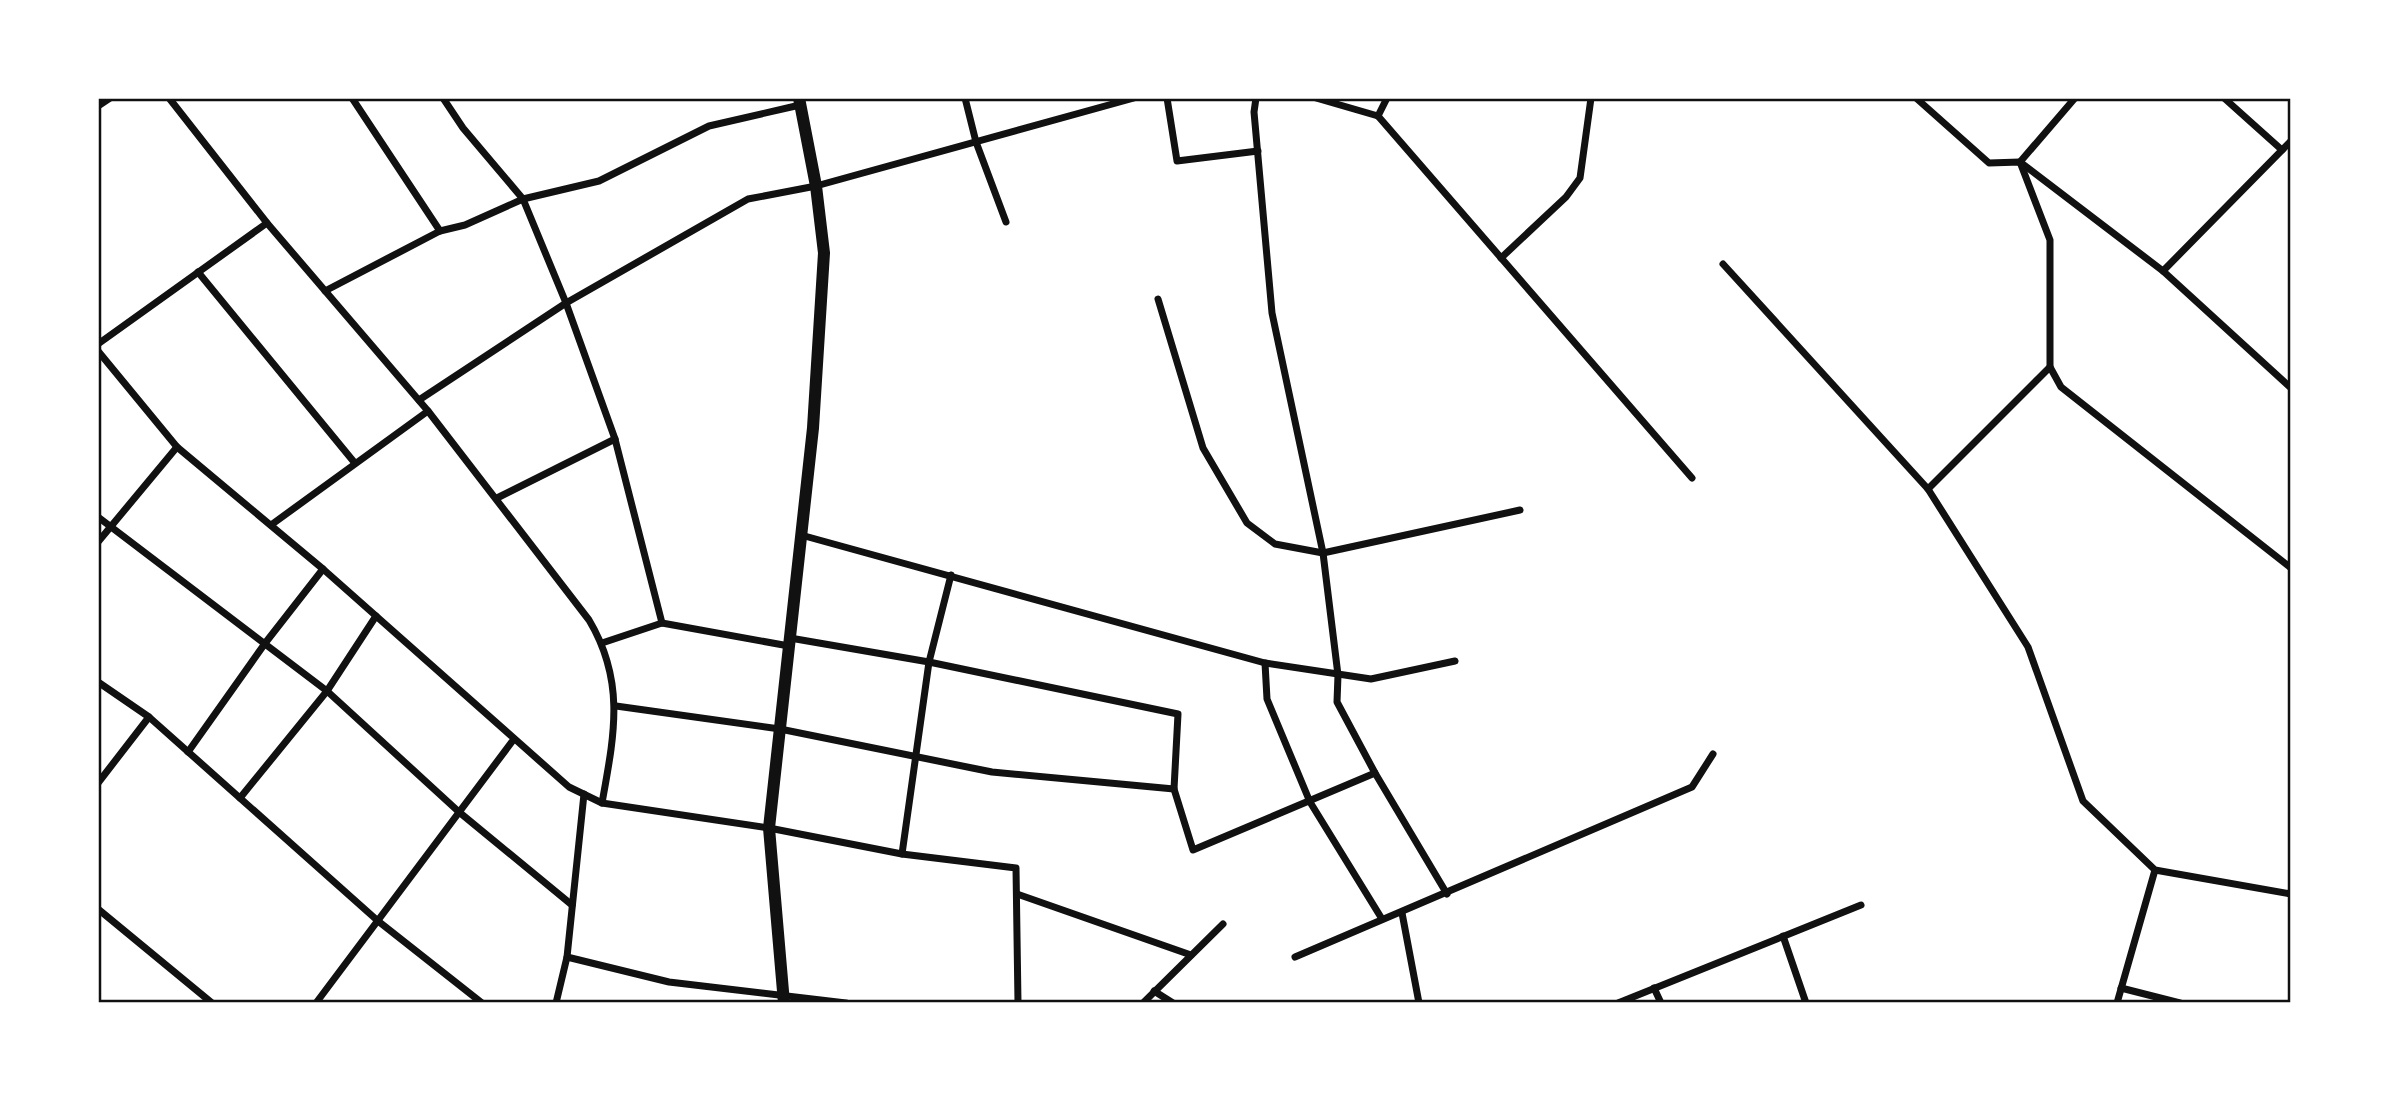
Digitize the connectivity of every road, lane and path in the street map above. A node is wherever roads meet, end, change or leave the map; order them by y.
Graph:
1 (110, 98) edge
2 (169, 98) edge
3 (352, 98) edge
4 (443, 98) edge
5 (965, 98) edge
6 (1092, 98) edge
7 (1134, 98) edge
8 (1167, 98) edge
9 (1256, 98) edge
10 (1317, 98) edge
11 (1387, 98) edge
12 (1591, 98) edge
13 (1916, 98) edge
14 (2075, 98) edge
15 (2224, 98) edge
16 (800, 101) edge
17 (98, 106) edge
18 (1095, 109) junction
19 (1378, 116) junction
20 (2291, 141) edge
21 (976, 142) junction
22 (2282, 150) junction
23 (1258, 151) junction
24 (2020, 162) junction
25 (816, 186) junction
26 (523, 199) junction
27 (1006, 222) dead end
28 (267, 223) junction
29 (440, 232) junction
30 (1501, 258) junction
31 (1723, 264) dead end
32 (2163, 271) junction
33 (198, 272) junction
34 (326, 291) junction
35 (1158, 299) dead end
36 (566, 303) junction
37 (98, 344) edge
38 (98, 351) edge
39 (2050, 367) junction
40 (2291, 388) edge
41 (419, 400) junction
42 (428, 411) junction
43 (615, 439) junction
44 (177, 447) junction
45 (354, 462) junction
46 (1692, 478) dead end
47 (1928, 489) junction
48 (497, 498) junction
49 (1520, 510) dead end
50 (98, 517) edge
51 (271, 525) junction
52 (111, 528) junction
53 (802, 536) junction
54 (98, 542) edge
55 (1323, 553) junction
56 (2291, 568) edge
57 (323, 569) junction
58 (951, 575) junction
59 (376, 616) junction
60 (662, 623) junction
61 (266, 642) junction
62 (790, 642) junction
63 (602, 643) junction
64 (1455, 661) dead end
65 (929, 662) junction
66 (1265, 663) junction
67 (1338, 675) junction
68 (98, 681) edge
69 (327, 691) junction
70 (616, 706) junction
71 (149, 716) junction
72 (780, 729) junction
73 (514, 738) junction
74 (188, 752) junction
75 (1713, 754) dead end
76 (916, 757) junction
77 (1375, 773) junction
78 (98, 783) edge
79 (1174, 789) junction
80 (584, 794) junction
81 (240, 798) junction
82 (1310, 802) junction
83 (602, 803) junction
84 (460, 812) junction
85 (769, 828) junction
86 (902, 854) junction
87 (2155, 870) junction
88 (1017, 894) junction
89 (1447, 894) junction
90 (2291, 894) edge
91 (572, 905) junction
92 (1860, 905) dead end
93 (98, 909) edge
94 (1402, 913) junction
95 (1382, 919) junction
96 (378, 921) junction
97 (1223, 924) dead end
98 (1783, 936) junction
99 (1191, 955) junction
100 (567, 957) junction
101 (1295, 957) dead end
102 (1654, 988) junction
103 (2121, 988) junction
104 (1154, 991) junction
105 (784, 999) edge
106 (212, 1003) edge
107 (316, 1003) edge
108 (481, 1003) edge
109 (556, 1003) edge
110 (846, 1003) edge
111 (1018, 1003) edge
112 (1143, 1003) edge
113 (1173, 1003) edge
114 (1419, 1003) edge
115 (1618, 1003) edge
116 (1661, 1003) edge
117 (1806, 1003) edge
118 (2117, 1003) edge
119 (2180, 1003) edge

1 - 17 street
2 - 28 street
3 - 29 street
4 - 26 street
5 - 21 street
6 - 18 street
7 - 18 street
8 - 23 street
9 - 23 street
10 - 19 street
11 - 19 street
12 - 30 street
13 - 24 street
14 - 24 street
15 - 22 street
16 - 25 street
16 - 26 street
18 - 21 street
19 - 30 street
20 - 22 street
21 - 25 street
21 - 27 street
22 - 32 street
23 - 55 street
24 - 32 street
24 - 39 street
25 - 36 street
25 - 53 street
26 - 29 street
26 - 36 street
28 - 33 street
28 - 34 street
29 - 34 street
30 - 46 street
31 - 47 street
32 - 40 street
33 - 37 street
33 - 45 street
34 - 41 street
35 - 55 street
36 - 41 street
36 - 43 street
38 - 44 street
39 - 47 street
39 - 56 street
41 - 42 street
42 - 45 street
42 - 48 street
43 - 48 street
43 - 60 street
44 - 51 street
44 - 52 street
45 - 51 street
47 - 87 street
48 - 63 street
49 - 55 street
50 - 52 street
51 - 57 street
52 - 54 street
52 - 61 street
53 - 58 street
53 - 62 street
55 - 67 street
57 - 59 street
57 - 61 street
58 - 65 street
58 - 66 street
59 - 69 street
59 - 73 street
60 - 62 street
60 - 63 street
61 - 69 street
61 - 74 street
62 - 65 street
62 - 72 street
63 - 70 street
64 - 67 street
65 - 76 street
65 - 79 street
66 - 67 street
66 - 82 street
67 - 77 street
68 - 71 street
69 - 81 street
69 - 84 street
70 - 72 street
70 - 83 street
71 - 74 street
71 - 78 street
72 - 76 street
72 - 85 street
73 - 80 street
73 - 84 street
74 - 81 street
75 - 89 street
76 - 79 street
76 - 86 street
77 - 82 street
77 - 89 street
79 - 82 street
80 - 83 street
80 - 91 street
81 - 96 street
82 - 95 street
83 - 85 street
84 - 91 street
84 - 96 street
85 - 86 street
85 - 105 street
86 - 88 street
87 - 90 street
87 - 103 street
88 - 99 street
88 - 111 street
89 - 94 street
91 - 100 street
92 - 98 street
93 - 106 street
94 - 95 street
94 - 114 street
95 - 101 street
96 - 107 street
96 - 108 street
97 - 99 street
98 - 102 street
98 - 117 street
99 - 104 street
100 - 105 street
100 - 109 street
102 - 115 street
102 - 116 street
103 - 118 street
103 - 119 street
104 - 112 street
104 - 113 street
105 - 110 street

